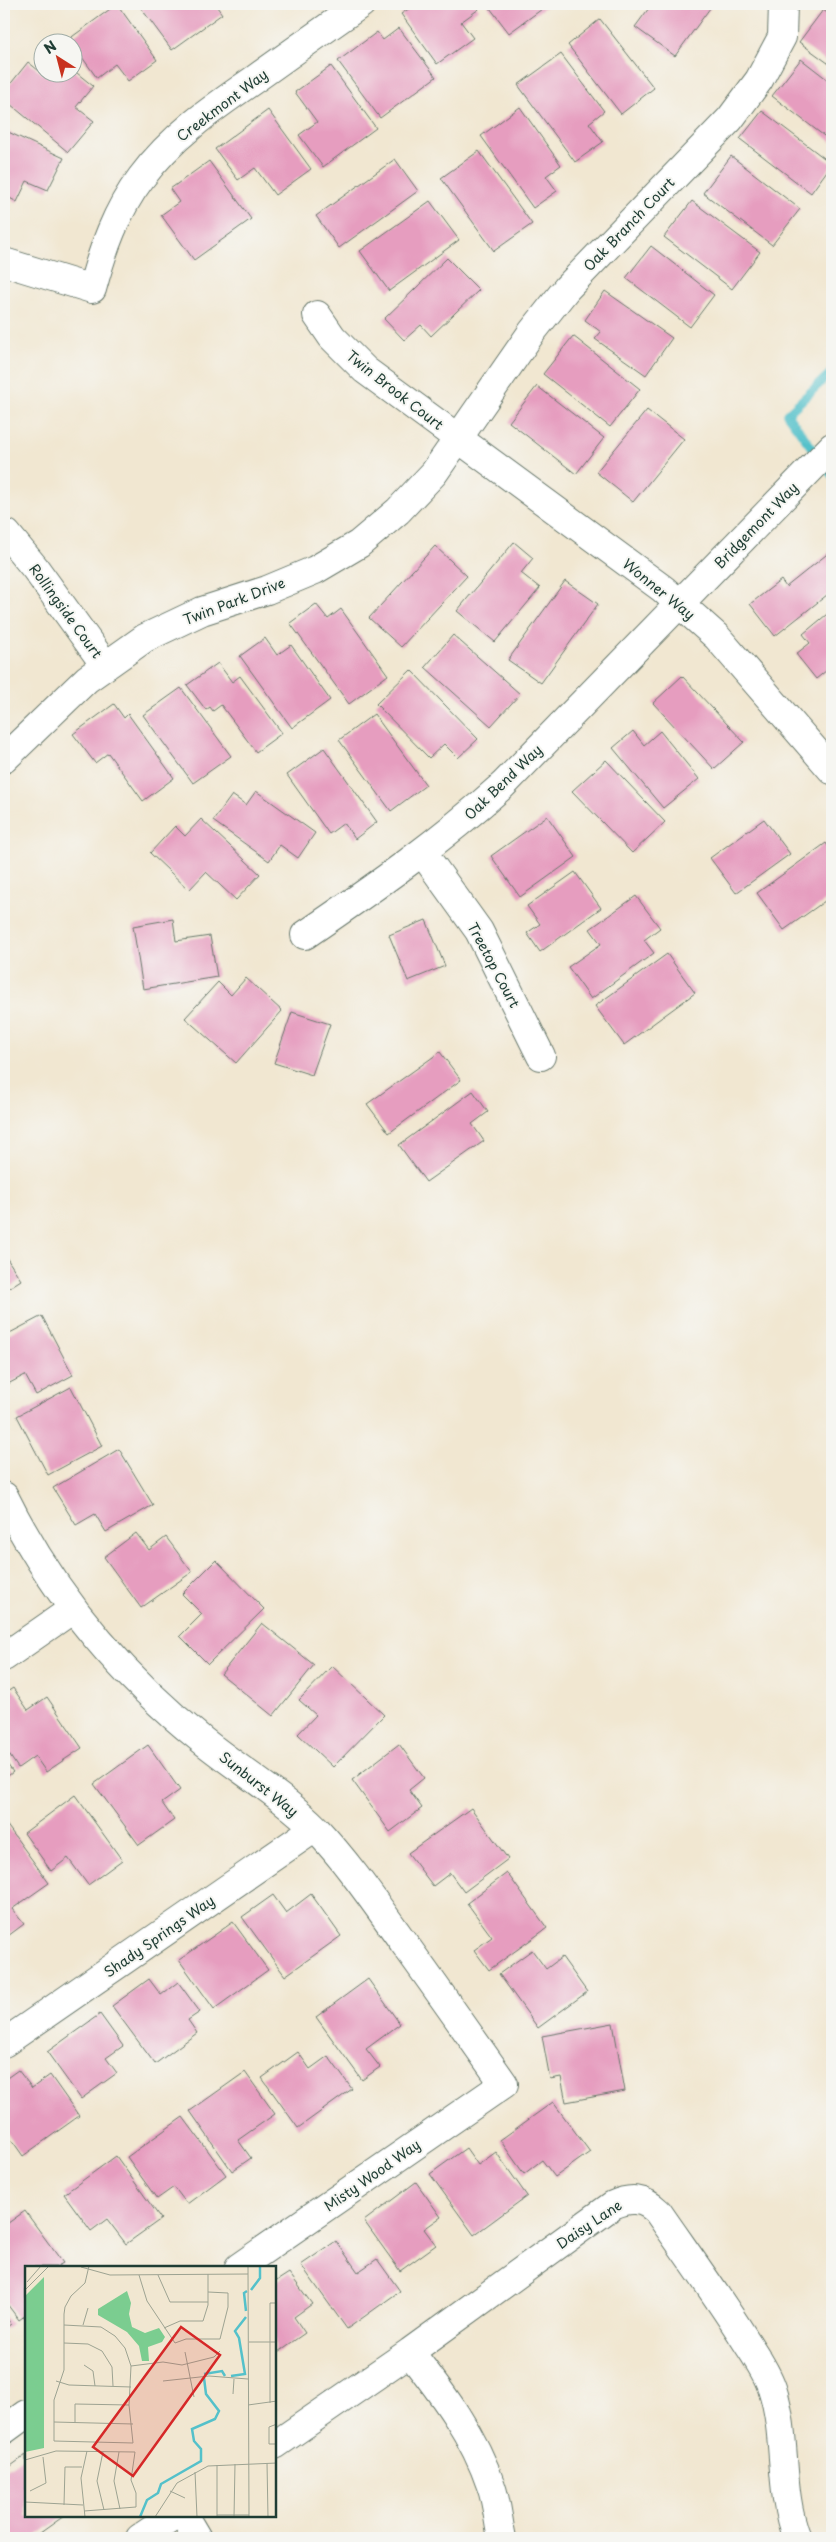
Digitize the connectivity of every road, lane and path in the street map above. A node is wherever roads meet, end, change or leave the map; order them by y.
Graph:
1 (361, 4) edge
2 (782, 4) edge
3 (4, 262) edge
4 (316, 315) dead end
5 (458, 440) junction
6 (832, 447) edge
7 (7, 534) dead end
8 (680, 605) junction
9 (105, 665) junction
10 (4, 759) edge
11 (832, 770) edge
12 (423, 853) junction
13 (305, 935) dead end
14 (541, 1056) dead end
15 (4, 1496) edge
16 (73, 1610) junction
17 (4, 1657) edge
18 (315, 1828) junction
19 (4, 2043) edge
20 (504, 2084) joint
21 (240, 2266) edge
22 (410, 2352) junction
23 (25, 2415) edge
24 (4, 2430) edge
25 (276, 2444) edge
26 (172, 2517) edge
27 (185, 2517) edge
28 (140, 2538) edge
29 (197, 2538) edge
30 (502, 2538) edge
31 (797, 2538) edge

1 - 3 street, Creekmont Way
2 - 5 street, Oak Branch Court
4 - 5 street, Twin Brook Court
5 - 8 street, Wonner Way
5 - 9 street, Twin Park Drive
6 - 8 street, Bridgemont Way
7 - 9 street, Rollingside Court
8 - 11 street, Wonner Way
8 - 12 street, Oak Bend Way
9 - 10 street, Twin Park Drive
12 - 13 street, Oak Bend Way
12 - 14 street, Treetop Court
15 - 16 street, Sunburst Way
16 - 17 street
16 - 18 street, Sunburst Way
18 - 19 street, Shady Springs Way
18 - 20 street, Sunburst Way
20 - 21 street, Misty Wood Way
22 - 25 street, Daisy Lane
22 - 30 street
22 - 31 street, Daisy Lane
23 - 24 street
26 - 28 street
27 - 29 street

